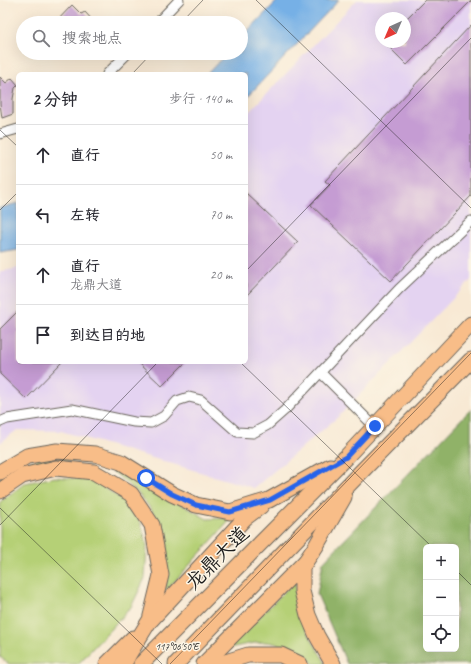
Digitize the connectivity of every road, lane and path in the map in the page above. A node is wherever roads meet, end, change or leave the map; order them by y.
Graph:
1 (179, 0) edge
2 (164, 16) edge
3 (121, 60) edge
4 (109, 72) edge
5 (16, 130) edge
6 (0, 134) edge
7 (471, 221) edge
8 (471, 324) edge
9 (471, 360) edge
10 (320, 373) junction
11 (0, 422) edge
12 (375, 426) junction
13 (346, 457) junction
14 (0, 472) edge
15 (360, 472) junction
16 (0, 491) edge
17 (270, 500) junction
18 (307, 561) junction
19 (150, 620) junction
20 (107, 664) edge
21 (124, 664) edge
22 (141, 664) edge
23 (176, 664) edge
24 (204, 664) edge
25 (219, 664) edge
26 (300, 664) edge
27 (333, 664) edge

1 - 2 street
3 - 4 street
5 - 6 street
7 - 10 street
8 - 12 main road, 龙鼎大道
9 - 15 main road
10 - 11 street
10 - 12 street
12 - 13 main road, 龙鼎大道
13 - 17 main road
13 - 22 main road, 龙鼎大道
14 - 17 main road
15 - 18 main road
15 - 23 main road
16 - 19 main road
17 - 19 main road
18 - 24 main road
18 - 27 main road
19 - 20 main road
19 - 21 main road
25 - 26 main road

